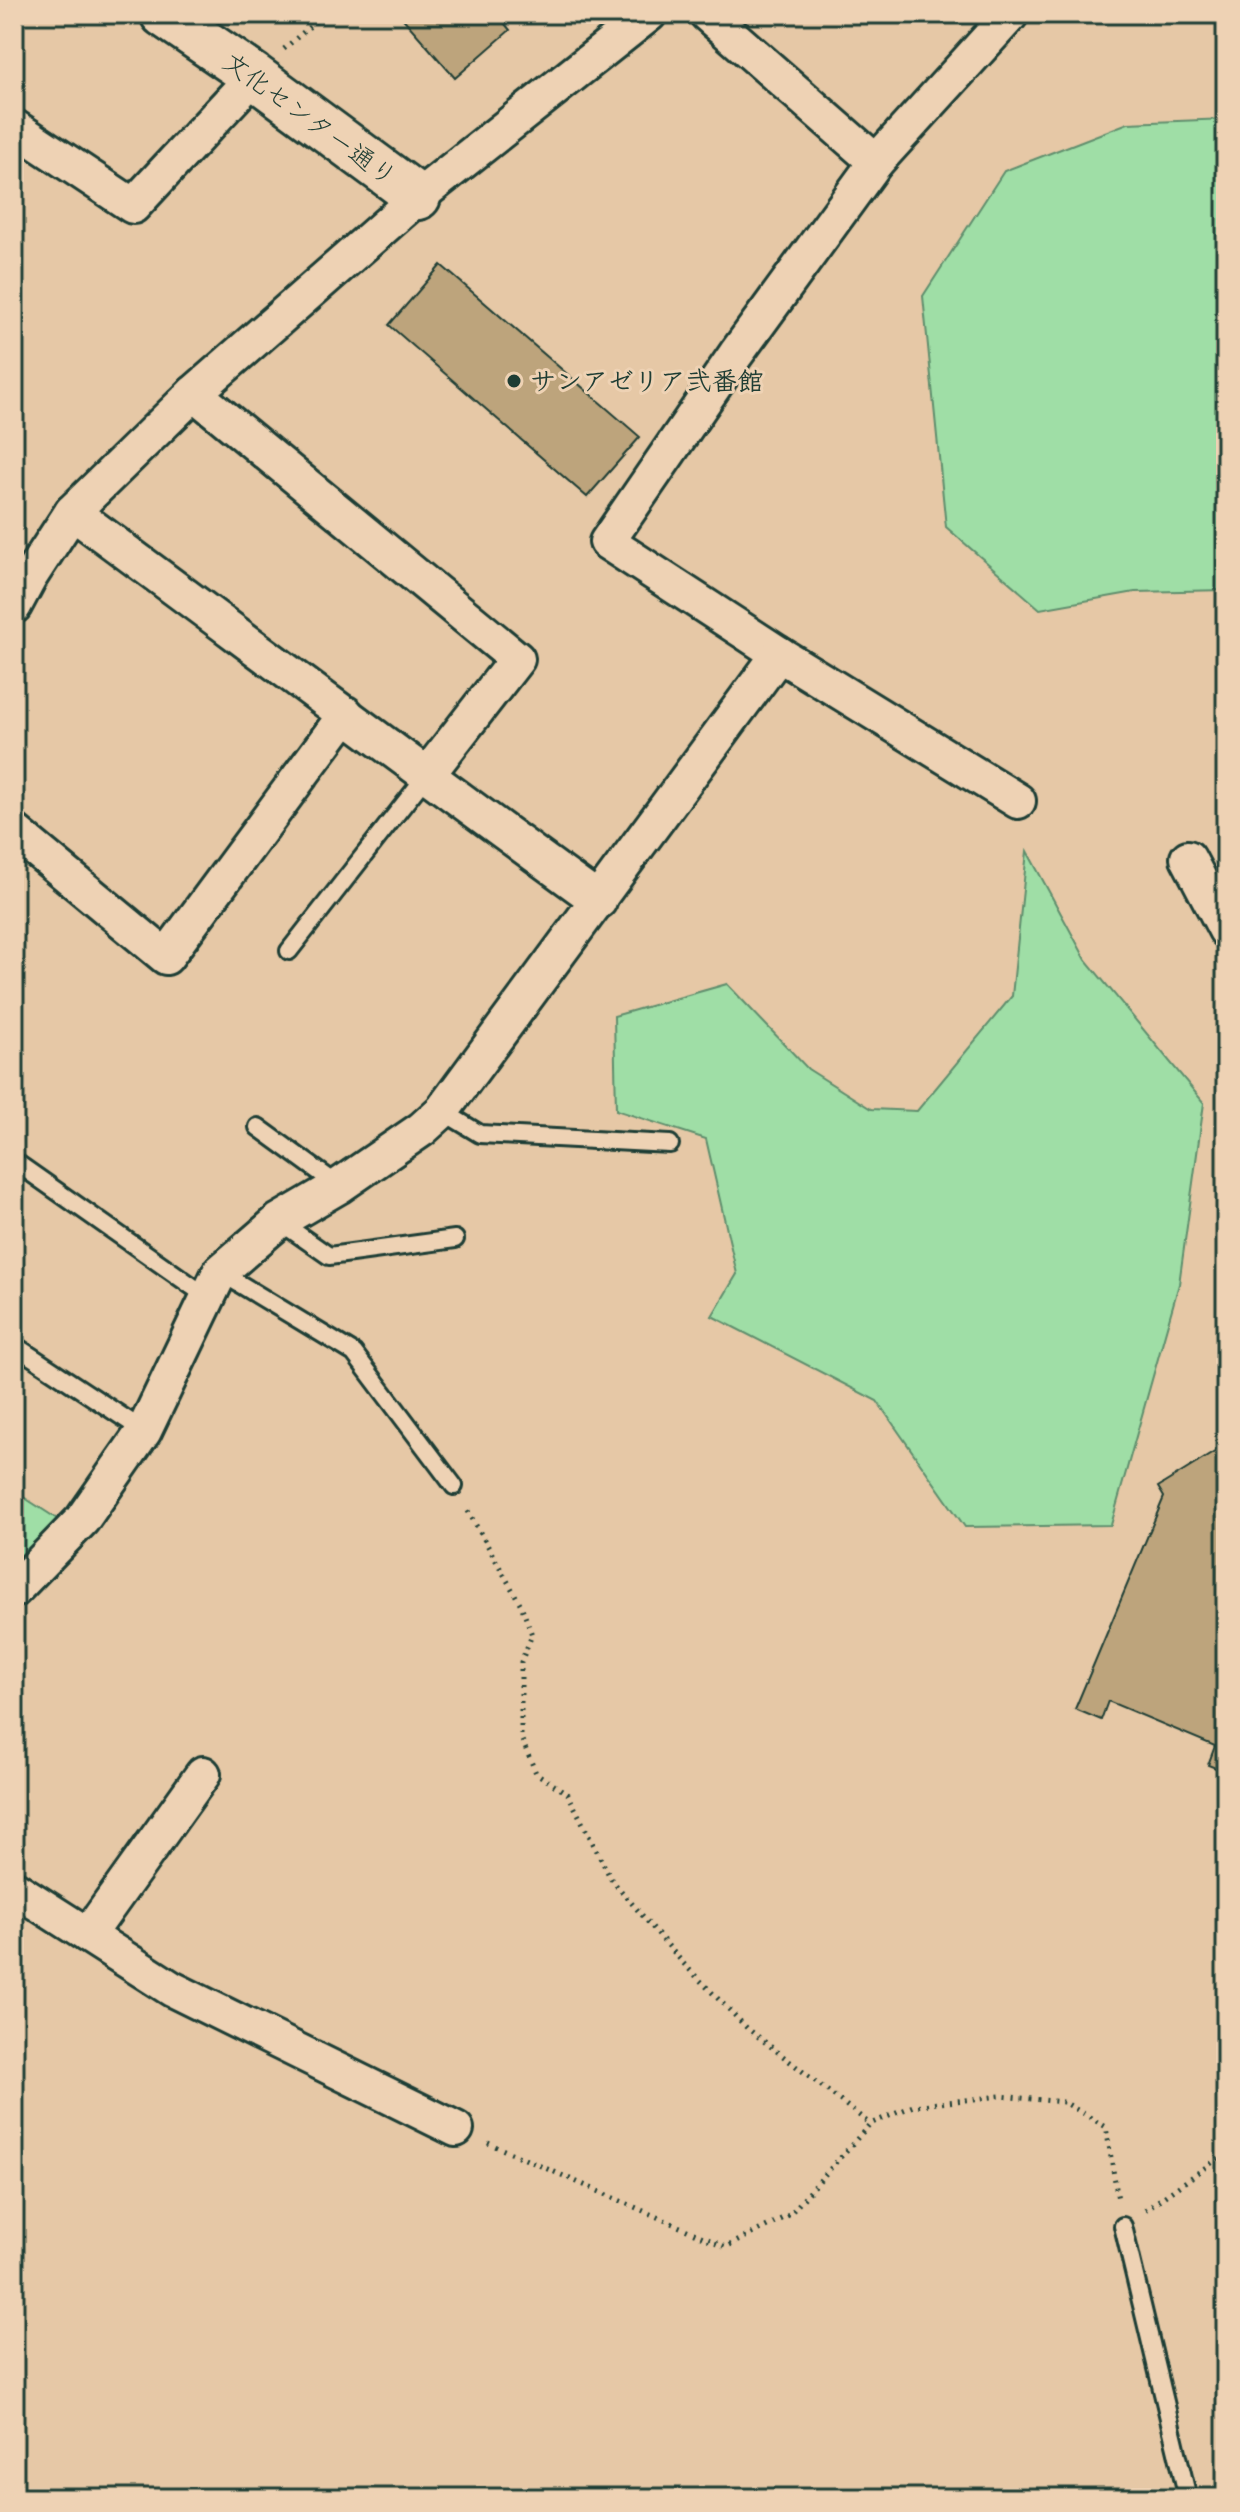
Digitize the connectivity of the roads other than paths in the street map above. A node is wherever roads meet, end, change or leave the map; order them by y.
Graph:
1 (163, 14) edge
2 (649, 14) edge
3 (707, 14) edge
4 (1011, 14) edge
5 (254, 76) junction
6 (14, 127) edge
7 (876, 162) junction
8 (418, 197) junction
9 (194, 393) junction
10 (72, 512) junction
11 (19, 590) edge
12 (779, 654) junction
13 (346, 714) junction
14 (426, 776) junction
15 (1018, 801) dead end
16 (14, 831) edge
17 (1188, 858) dead end
18 (599, 901) junction
19 (1226, 930) edge
20 (289, 951) dead end
21 (442, 1111) junction
22 (258, 1127) dead end
23 (670, 1144) dead end
24 (14, 1161) edge
25 (339, 1186) junction
26 (279, 1221) junction
27 (455, 1239) dead end
28 (214, 1285) junction
29 (14, 1345) edge
30 (144, 1431) junction
31 (454, 1486) road end
32 (14, 1590) edge
33 (203, 1774) dead end
34 (14, 1888) edge
35 (88, 1935) junction
36 (456, 2129) road end
37 (1123, 2226) road end
38 (1188, 2498) edge

1 - 5 street, 文化センター通り
2 - 8 street
3 - 7 street
4 - 7 street
5 - 6 street
5 - 8 street, 文化センター通り
7 - 12 street
8 - 9 street
9 - 10 street
9 - 14 street
10 - 11 street
10 - 13 street
12 - 15 street
12 - 18 street
13 - 14 street
13 - 16 street
14 - 18 street
14 - 20 lane
17 - 19 street
18 - 21 street
21 - 23 lane
21 - 25 street
22 - 25 lane
24 - 28 lane
25 - 26 street
26 - 27 lane
26 - 28 street
28 - 30 street
28 - 31 lane
29 - 30 lane
30 - 32 street
33 - 35 street
34 - 35 street
35 - 36 street
37 - 38 lane

